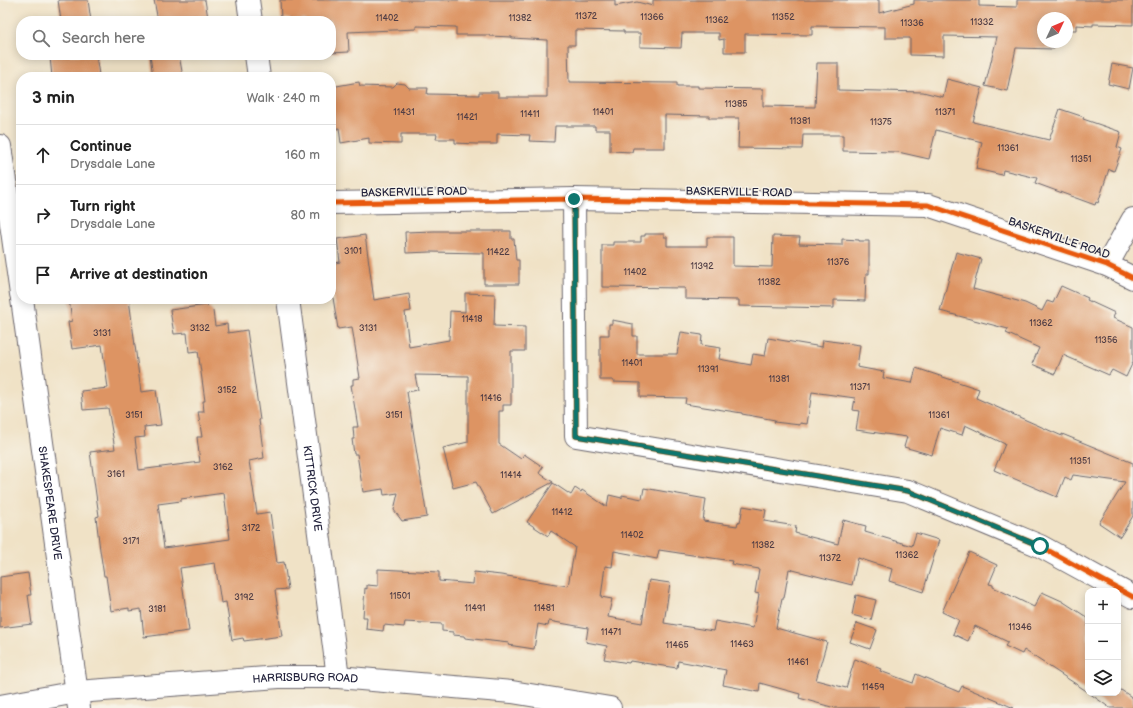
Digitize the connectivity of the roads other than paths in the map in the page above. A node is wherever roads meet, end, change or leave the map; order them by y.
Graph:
1 (248, 0) edge
2 (250, 16) edge
3 (256, 60) edge
4 (258, 72) edge
5 (0, 146) edge
6 (574, 199) junction
7 (336, 203) edge
8 (5, 212) edge
9 (1133, 219) edge
10 (1107, 265) junction
11 (16, 268) edge
12 (1133, 278) edge
13 (23, 304) edge
14 (289, 304) edge
15 (1133, 597) edge
16 (338, 677) junction
17 (78, 700) edge
18 (0, 706) edge
19 (610, 708) edge

1 - 2 street
3 - 4 street
5 - 8 street
6 - 7 street, BASKERVILLE ROAD
6 - 10 street, BASKERVILLE ROAD
6 - 15 street
8 - 11 street
9 - 10 street
10 - 12 street, BASKERVILLE ROAD
13 - 17 street, SHAKESPEARE DRIVE
14 - 16 street, KITTRICK DRIVE
16 - 17 street, HARRISBURG ROAD
16 - 19 street, HARRISBURG ROAD
17 - 18 street, HARRISBURG ROAD

